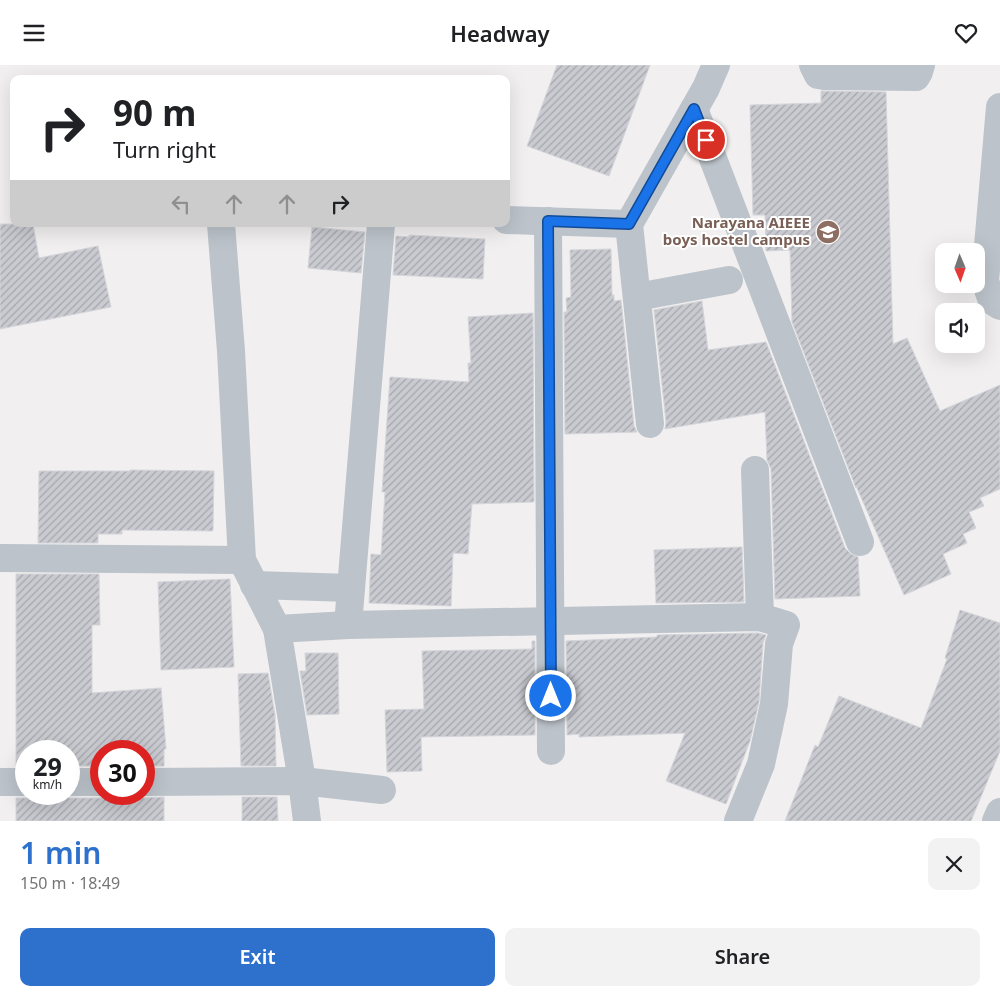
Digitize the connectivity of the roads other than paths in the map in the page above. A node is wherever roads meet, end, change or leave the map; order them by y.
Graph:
1 (716, 65) edge
2 (812, 65) edge
3 (921, 65) edge
4 (1000, 107) edge
5 (694, 109) junction
6 (510, 220) edge
7 (548, 221) junction
8 (629, 224) junction
9 (221, 227) edge
10 (380, 227) edge
11 (729, 280) dead end
12 (637, 297) junction
13 (1000, 306) edge
14 (650, 424) dead end
15 (755, 470) dead end
16 (860, 542) dead end
17 (0, 557) edge
18 (242, 560) junction
19 (254, 585) junction
20 (351, 588) junction
21 (760, 617) junction
22 (550, 621) junction
23 (348, 625) junction
24 (277, 629) junction
25 (551, 751) dead end
26 (302, 781) junction
27 (0, 782) edge
28 (15, 782) edge
29 (155, 782) edge
30 (382, 790) dead end
31 (1000, 811) edge
32 (307, 821) edge
33 (738, 821) edge
34 (996, 821) edge

1 - 5 street
2 - 3 street
4 - 13 street
5 - 8 street
5 - 16 street
6 - 7 street
7 - 8 street
7 - 22 street
8 - 12 street
9 - 18 street
10 - 20 street
11 - 12 street
12 - 14 street
15 - 21 street
17 - 18 street
18 - 19 street
19 - 20 street
19 - 24 street
20 - 23 street
21 - 22 street
21 - 33 street
22 - 23 street
22 - 25 street
23 - 24 street
24 - 26 street
26 - 29 street
26 - 30 street
26 - 32 street
27 - 28 street
31 - 34 street

